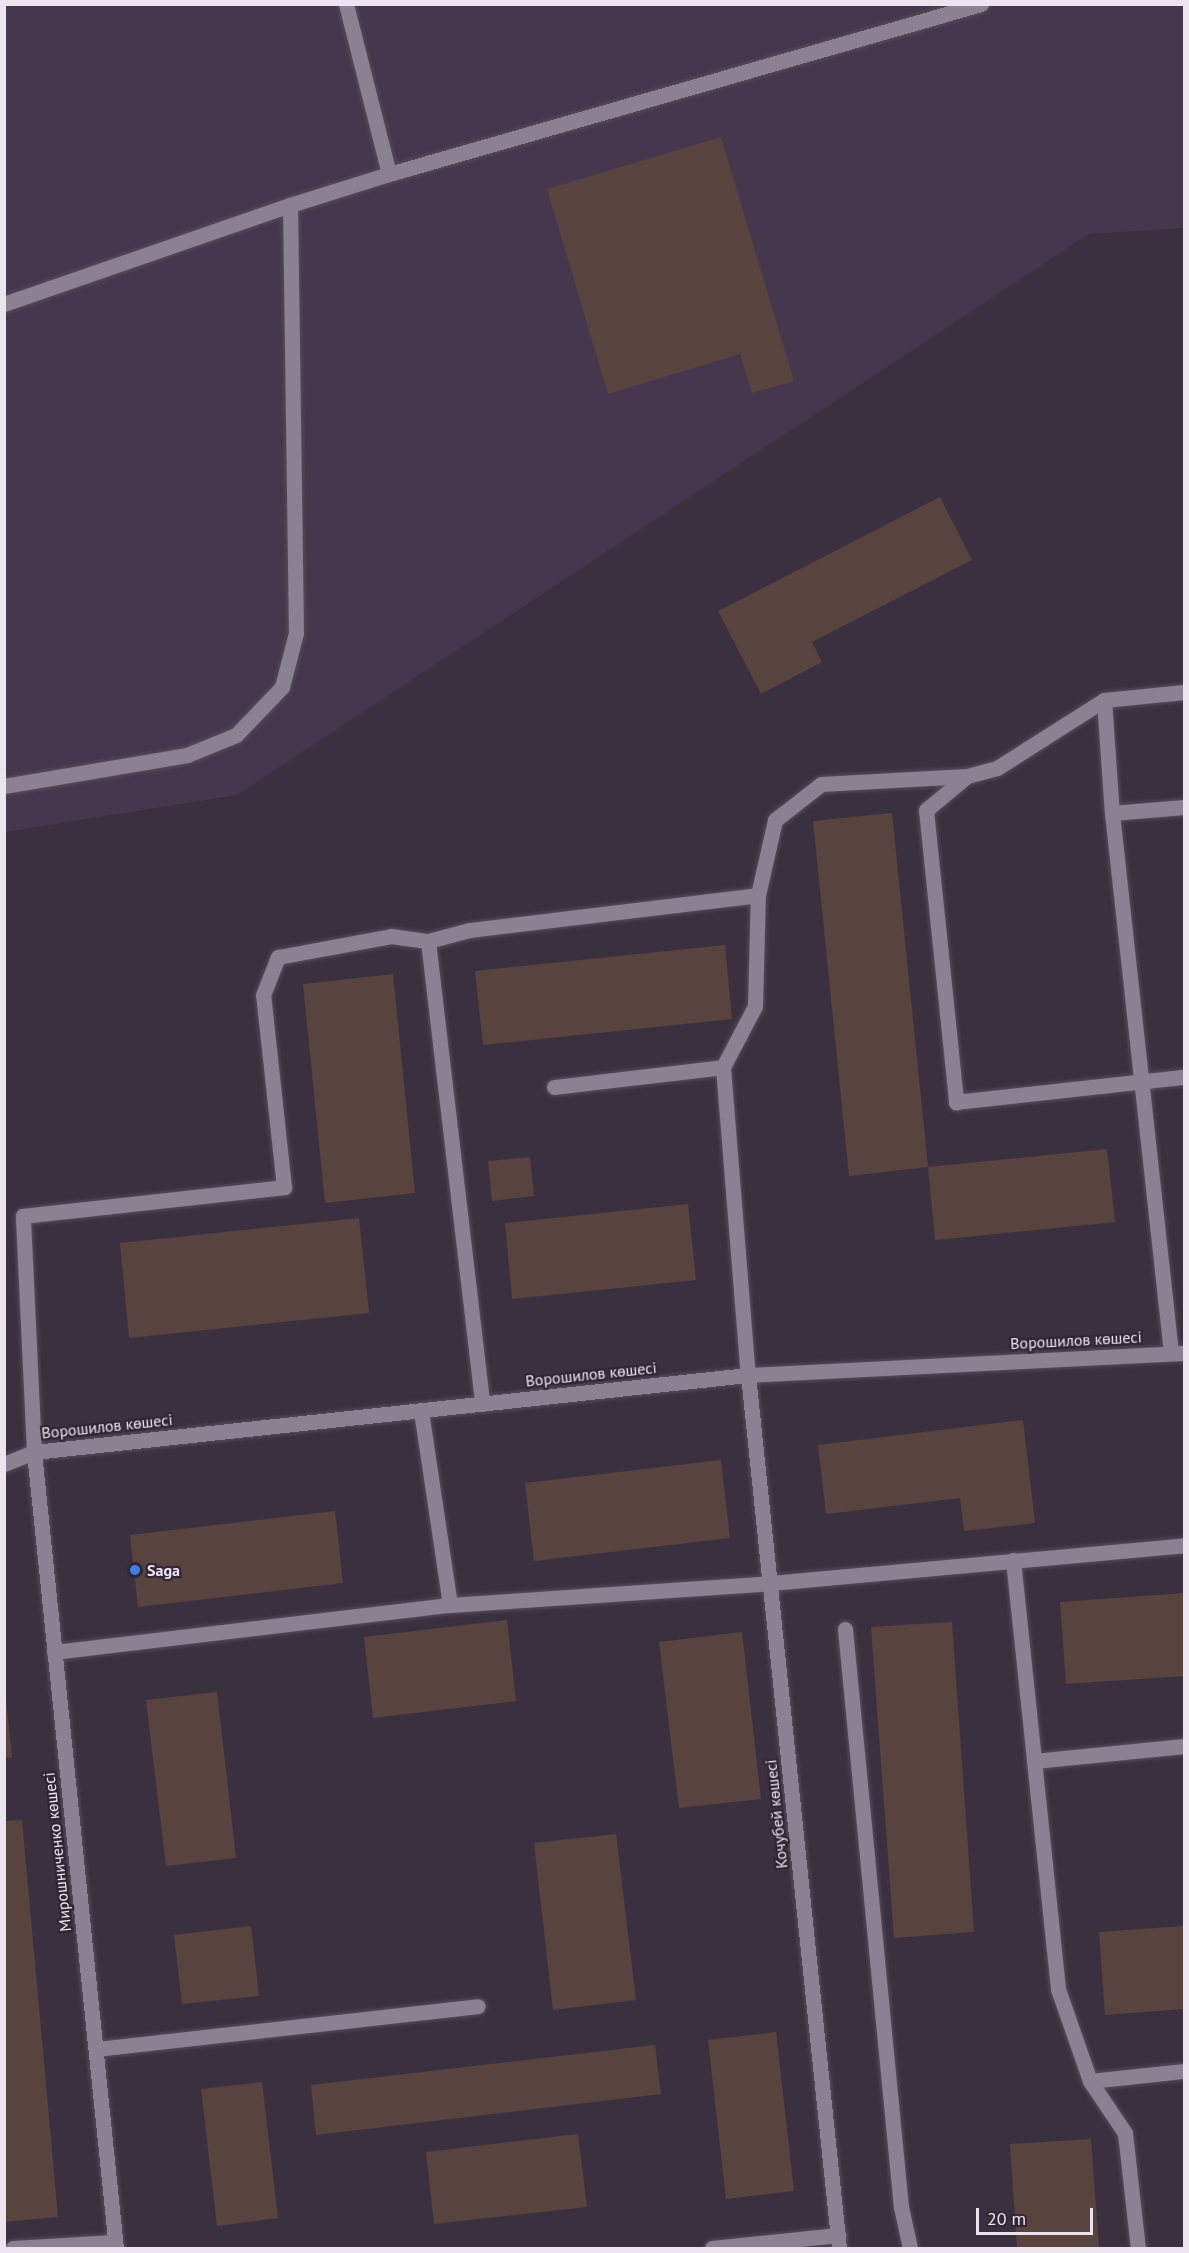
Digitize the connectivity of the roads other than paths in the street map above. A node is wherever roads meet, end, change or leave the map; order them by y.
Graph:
1 (346, 4) edge
2 (981, 4) edge
3 (389, 174) junction
4 (290, 204) junction
5 (4, 303) edge
6 (1185, 692) edge
7 (1104, 700) junction
8 (967, 776) junction
9 (4, 786) edge
10 (1185, 807) edge
11 (1112, 813) junction
12 (759, 895) junction
13 (428, 941) junction
14 (723, 1067) junction
15 (1185, 1077) edge
16 (1142, 1082) junction
17 (554, 1087) dead end
18 (1178, 1353) edge
19 (748, 1375) junction
20 (482, 1404) junction
21 (421, 1411) junction
22 (34, 1452) junction
23 (4, 1464) edge
24 (1185, 1545) edge
25 (1013, 1560) junction
26 (770, 1583) junction
27 (450, 1605) junction
28 (845, 1629) dead end
29 (54, 1652) junction
30 (1185, 1746) edge
31 (1034, 1761) junction
32 (478, 2006) dead end
33 (96, 2049) junction
34 (1185, 2071) edge
35 (1090, 2081) junction
36 (839, 2242) edge
37 (115, 2245) edge
38 (13, 2248) edge
39 (712, 2248) edge
40 (910, 2248) edge
41 (1138, 2248) edge

1 - 3 street
2 - 3 street
3 - 4 street
4 - 5 street
4 - 9 street
6 - 7 street
7 - 8 street
7 - 11 street
8 - 12 street
8 - 16 street
10 - 11 street
11 - 16 street
12 - 13 street
12 - 14 street
13 - 20 street
13 - 22 street, Мирошниченко көшесі
14 - 17 street
14 - 19 street, Кочубей көшесі
15 - 16 street
16 - 18 street
18 - 19 street, Ворошилов көшесі
19 - 20 street, Ворошилов көшесі
19 - 26 street, Кочубей көшесі
20 - 21 street, Ворошилов көшесі
21 - 22 street, Ворошилов көшесі
21 - 27 street
22 - 23 street, Ворошилов көшесі
22 - 29 street, Мирошниченко көшесі
24 - 25 street
25 - 26 street
25 - 31 street
26 - 27 street
26 - 36 street, Кочубей көшесі
27 - 29 street
28 - 40 street
29 - 33 street, Мирошниченко көшесі
30 - 31 street
31 - 35 street
32 - 33 street
33 - 37 street, Мирошниченко көшесі
34 - 35 street
35 - 41 street
36 - 39 street
37 - 38 street

